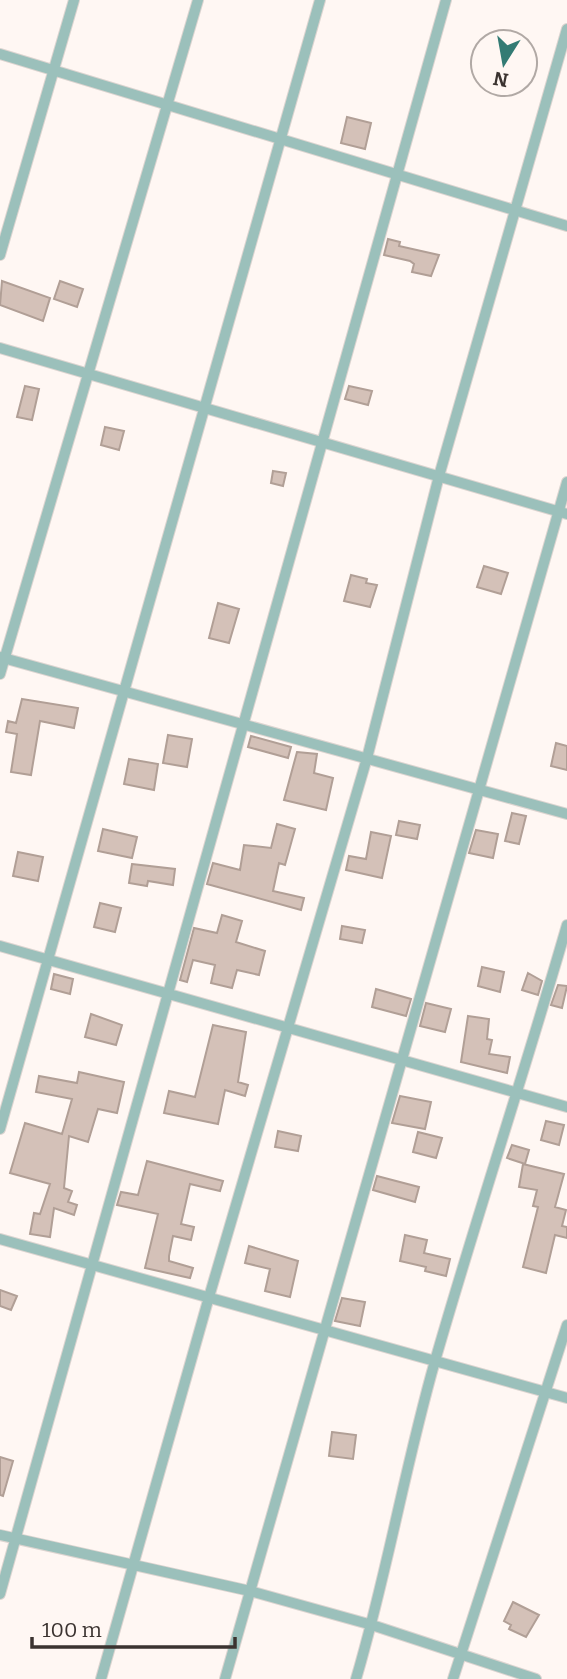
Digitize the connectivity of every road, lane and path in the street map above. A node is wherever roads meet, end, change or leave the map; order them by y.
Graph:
1 (74, 0) edge
2 (198, 0) edge
3 (320, 0) edge
4 (446, 0) edge
5 (567, 29) edge
6 (0, 54) edge
7 (52, 70) junction
8 (169, 107) junction
9 (281, 140) junction
10 (397, 175) junction
11 (516, 211) junction
12 (567, 226) edge
13 (0, 255) edge
14 (0, 348) edge
15 (90, 376) junction
16 (204, 407) junction
17 (324, 441) junction
18 (439, 476) junction
19 (567, 482) edge
20 (563, 512) edge
21 (2, 658) edge
22 (0, 674) edge
23 (126, 691) junction
24 (242, 722) junction
25 (367, 758) junction
26 (478, 789) junction
27 (567, 814) edge
28 (567, 925) edge
29 (0, 946) edge
30 (46, 959) junction
31 (167, 993) junction
32 (289, 1028) junction
33 (401, 1060) junction
34 (519, 1093) junction
35 (567, 1107) edge
36 (0, 1129) edge
37 (0, 1239) edge
38 (93, 1263) junction
39 (209, 1297) junction
40 (567, 1325) edge
41 (323, 1330) junction
42 (435, 1363) junction
43 (546, 1392) junction
44 (567, 1398) edge
45 (0, 1535) edge
46 (15, 1539) junction
47 (133, 1565) junction
48 (250, 1591) junction
49 (0, 1594) edge
50 (372, 1625) junction
51 (461, 1652) junction
52 (101, 1679) edge
53 (225, 1679) edge
54 (356, 1679) edge
55 (453, 1679) edge
56 (537, 1679) edge

1 - 7 street
2 - 8 street
3 - 9 street
4 - 10 street
5 - 11 street
6 - 7 street
7 - 8 street
7 - 13 street
8 - 9 street
8 - 15 street
9 - 10 street
9 - 16 street
10 - 11 street
10 - 17 street
11 - 12 street
11 - 18 street
14 - 15 street
15 - 16 street
15 - 21 street
16 - 17 street
16 - 23 street
17 - 18 street
17 - 24 street
18 - 20 street
18 - 25 street
19 - 20 street
20 - 26 street
21 - 22 street
21 - 23 street
23 - 24 street
23 - 30 street
24 - 25 street
24 - 31 street
25 - 26 street
25 - 32 street
26 - 27 street
26 - 33 street
28 - 34 street
29 - 30 street
30 - 31 street
30 - 36 street
31 - 32 street
31 - 38 street
32 - 33 street
32 - 39 street
33 - 34 street
33 - 41 street
34 - 35 street
34 - 42 street
37 - 38 street
38 - 39 street
38 - 46 street
39 - 41 street
39 - 47 street
40 - 43 street
41 - 42 street
41 - 48 street
42 - 43 street
42 - 50 street
43 - 44 street
43 - 51 street
45 - 46 street
46 - 47 street
46 - 49 street
47 - 48 street
47 - 52 street
48 - 50 street
48 - 53 street
50 - 51 street
50 - 54 street
51 - 55 street
51 - 56 street

